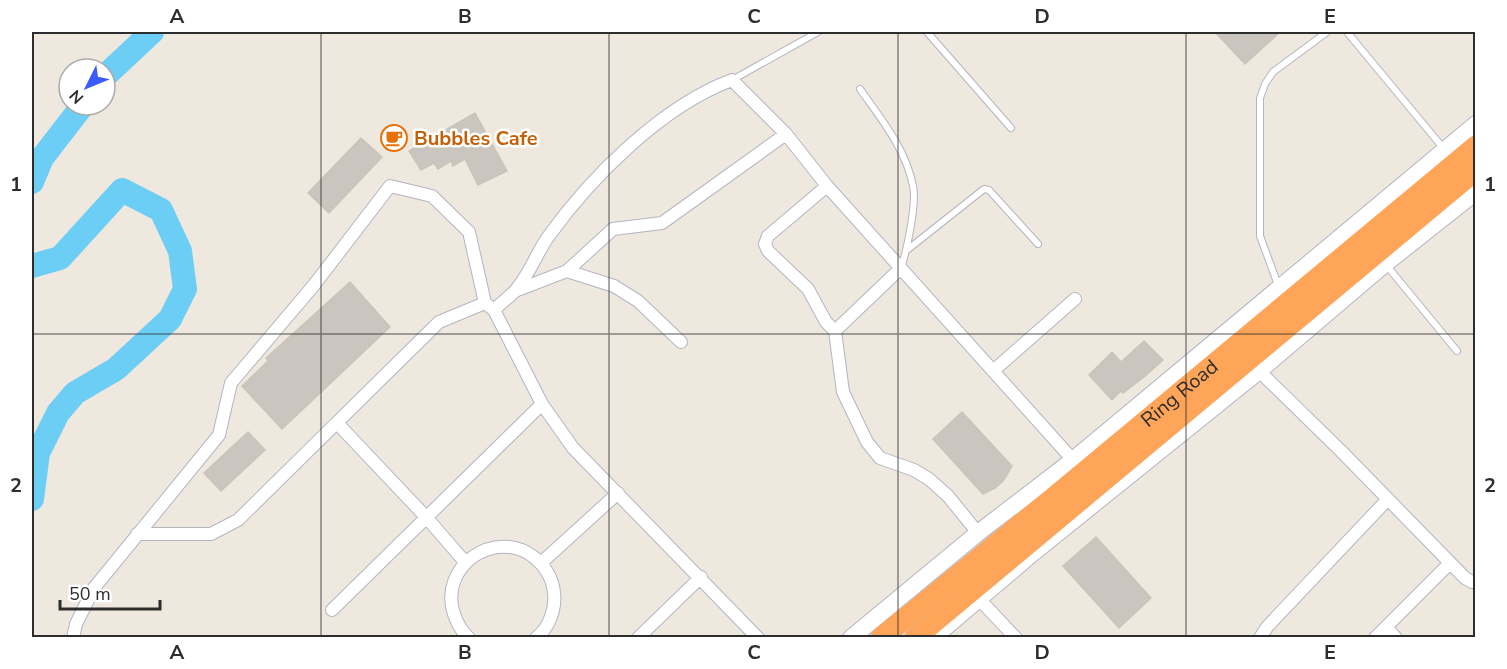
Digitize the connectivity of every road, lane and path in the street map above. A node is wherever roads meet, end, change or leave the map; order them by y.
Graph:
1 (818, 32) edge
2 (927, 32) edge
3 (1327, 32) edge
4 (1347, 32) edge
5 (732, 80) junction
6 (860, 89) dead end
7 (1476, 124) edge
8 (1011, 128) dead end
9 (786, 134) junction
10 (1476, 146) edge
11 (1444, 150) junction
12 (1476, 170) edge
13 (827, 186) junction
14 (1475, 194) edge
15 (1038, 244) dead end
16 (907, 250) junction
17 (1385, 264) junction
18 (901, 268) junction
19 (567, 271) junction
20 (1279, 289) junction
21 (515, 291) junction
22 (1076, 299) dead end
23 (489, 306) junction
24 (835, 331) junction
25 (681, 342) dead end
26 (1457, 351) dead end
27 (993, 371) junction
28 (1259, 371) junction
29 (542, 404) junction
30 (337, 423) junction
31 (1072, 460) junction
32 (618, 493) junction
33 (1388, 499) junction
34 (426, 517) junction
35 (978, 532) junction
36 (137, 534) junction
37 (465, 562) junction
38 (541, 563) junction
39 (1450, 563) junction
40 (701, 577) junction
41 (1476, 580) edge
42 (979, 599) junction
43 (332, 610) dead end
44 (1386, 627) junction
45 (540, 636) edge
46 (466, 637) edge
47 (73, 638) edge
48 (638, 638) edge
49 (758, 638) edge
50 (851, 638) edge
51 (882, 638) edge
52 (915, 638) edge
53 (933, 638) edge
54 (1016, 638) edge
55 (1260, 638) edge
56 (1375, 638) edge
57 (1396, 638) edge

1 - 5 lane
2 - 8 lane
3 - 20 lane
4 - 11 lane
5 - 9 street
5 - 21 street
6 - 16 lane
7 - 11 street
9 - 13 street
9 - 19 street
10 - 51 highway, Ring Road
11 - 20 street
12 - 52 highway, Ring Road
13 - 18 street
13 - 24 street
14 - 17 street
15 - 16 lane
16 - 18 lane
17 - 26 lane
17 - 28 street
18 - 24 street
18 - 27 street
19 - 21 street
19 - 25 street
20 - 31 street
21 - 23 street
22 - 27 street
23 - 29 street
23 - 30 street
23 - 36 street
24 - 35 street
27 - 31 street
28 - 33 street
28 - 42 street
29 - 32 street
29 - 34 street
30 - 34 street
30 - 36 street
31 - 35 street
32 - 38 street
32 - 40 street
33 - 39 street
33 - 55 street
34 - 37 street
34 - 43 street
35 - 50 street
36 - 47 street
37 - 38 street
37 - 46 street
38 - 45 street
39 - 41 street
39 - 44 street
40 - 48 street
40 - 49 street
42 - 53 street
42 - 54 street
44 - 56 street
44 - 57 street

